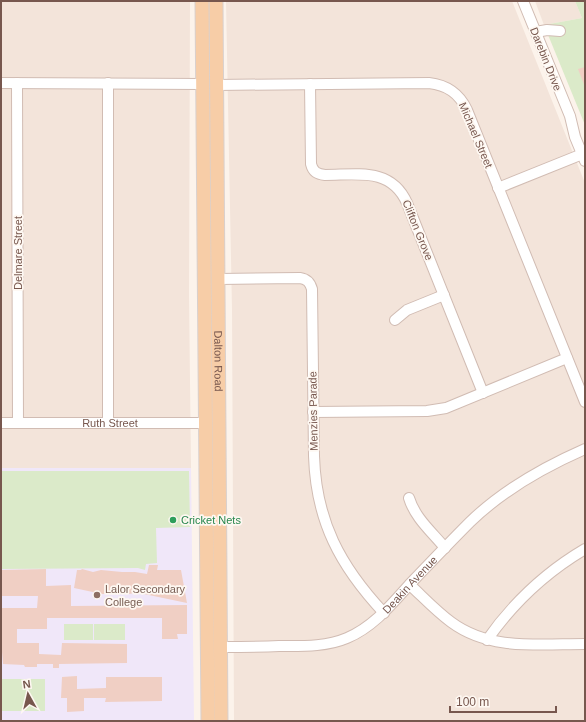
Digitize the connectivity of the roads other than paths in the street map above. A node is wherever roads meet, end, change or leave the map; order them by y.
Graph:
1 (202, 1) edge
2 (216, 1) edge
3 (523, 1) edge
4 (560, 31) dead end
5 (536, 32) junction
6 (1, 83) edge
7 (18, 83) junction
8 (108, 83) junction
9 (202, 84) junction
10 (310, 84) junction
11 (216, 85) junction
12 (584, 153) edge
13 (498, 188) junction
14 (219, 279) junction
15 (444, 295) junction
16 (395, 320) dead end
17 (567, 358) junction
18 (483, 393) junction
19 (585, 402) edge
20 (313, 412) junction
21 (1, 423) edge
22 (18, 423) junction
23 (108, 423) junction
24 (205, 423) junction
25 (219, 423) junction
26 (585, 449) edge
27 (409, 498) dead end
28 (445, 548) junction
29 (585, 550) edge
30 (410, 585) junction
31 (384, 613) junction
32 (487, 640) junction
33 (585, 644) edge
34 (207, 647) junction
35 (221, 647) junction
36 (208, 721) edge
37 (221, 721) edge

1 - 9 main road, Dalton Road
2 - 11 main road, Dalton Road
3 - 5 street, Darebin Drive
4 - 5 street
5 - 12 street, Darebin Drive
6 - 7 street
7 - 8 street
7 - 22 street, Delmare Street
8 - 9 street
8 - 23 street
9 - 24 main road, Dalton Road
10 - 11 street, Michael Street
10 - 13 street, Michael Street
10 - 15 street, Clifton Grove
11 - 14 main road, Dalton Road
12 - 13 street
13 - 17 street, Michael Street
14 - 20 street, Menzies Parade
14 - 25 main road, Dalton Road
15 - 16 street
15 - 18 street, Clifton Grove
17 - 18 street
17 - 19 street, Michael Street
18 - 20 street
20 - 31 street, Menzies Parade
21 - 22 street, Ruth Street
22 - 23 street, Ruth Street
23 - 24 street, Ruth Street
24 - 25 main road, Ruth Street
24 - 34 main road, Dalton Road
25 - 35 main road, Dalton Road
26 - 28 street, Deakin Avenue
27 - 28 street
28 - 30 street, Deakin Avenue
29 - 32 street
30 - 31 street, Deakin Avenue
30 - 32 street
31 - 35 street, Deakin Avenue
32 - 33 street
34 - 35 main road, Deakin Avenue
34 - 36 main road, Dalton Road
35 - 37 main road, Dalton Road

